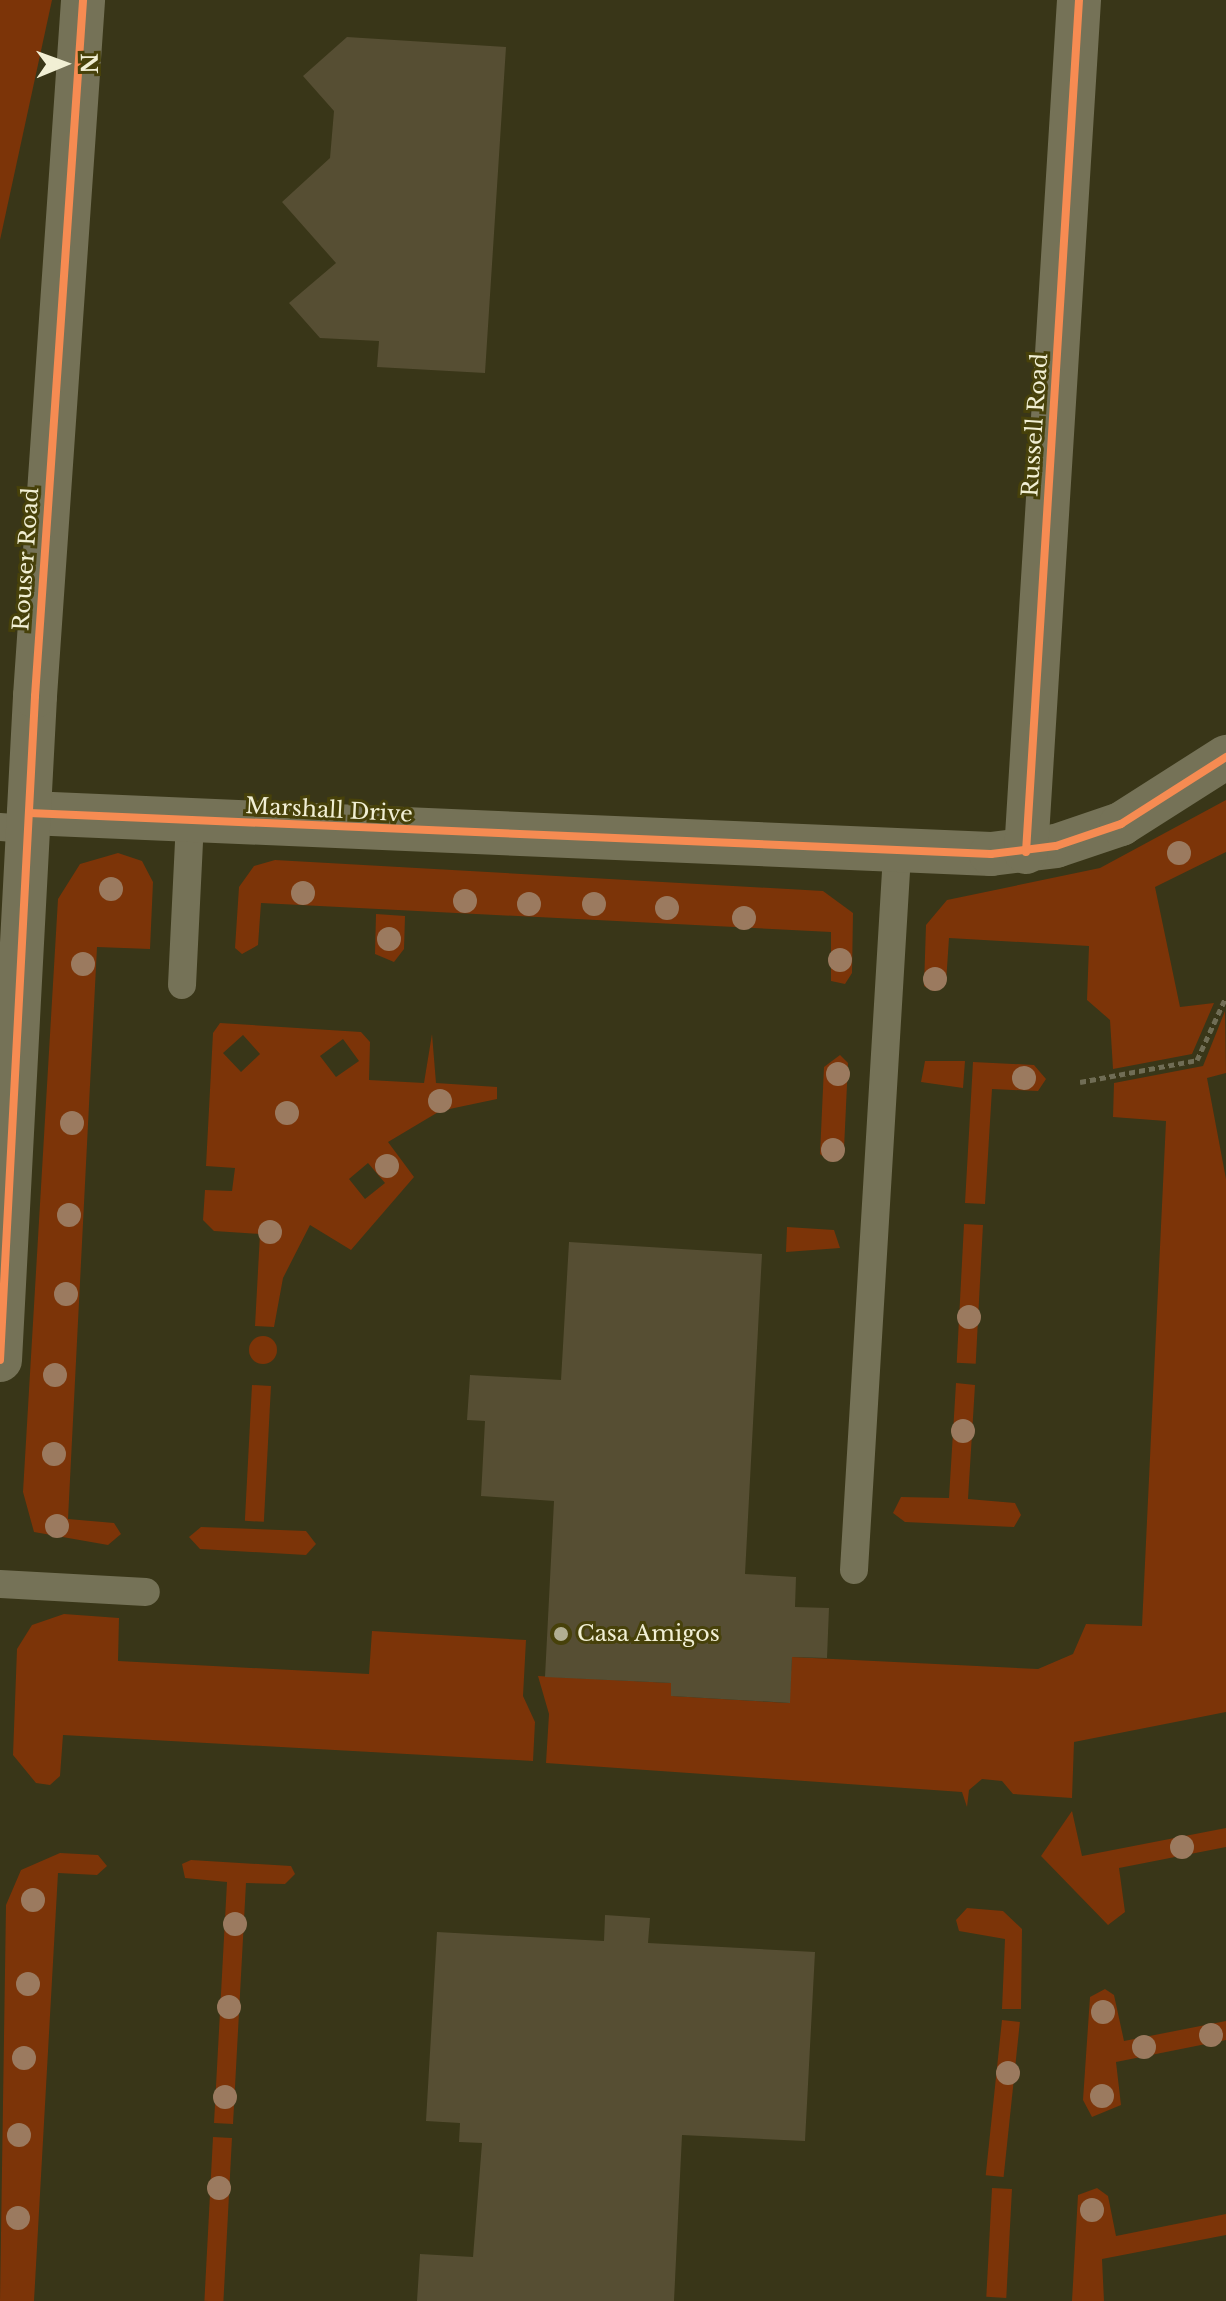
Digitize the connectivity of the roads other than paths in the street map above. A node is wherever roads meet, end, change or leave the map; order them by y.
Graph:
1 (83, 0) edge
2 (1079, 0) edge
3 (1226, 757) edge
4 (190, 821) junction
5 (19, 823) edge
6 (1026, 852) junction
7 (897, 855) junction
8 (182, 985) dead end
9 (0, 1360) edge
10 (854, 1570) dead end
11 (0, 1584) edge
12 (146, 1592) dead end

1 - 5 street, Rouser Road
2 - 6 street, Russell Road
3 - 6 street, Marshall Drive
4 - 5 street, Marshall Drive
4 - 7 street, Marshall Drive
4 - 8 lane
5 - 9 street, Rouser Road
6 - 7 street, Marshall Drive
7 - 10 lane
11 - 12 lane

